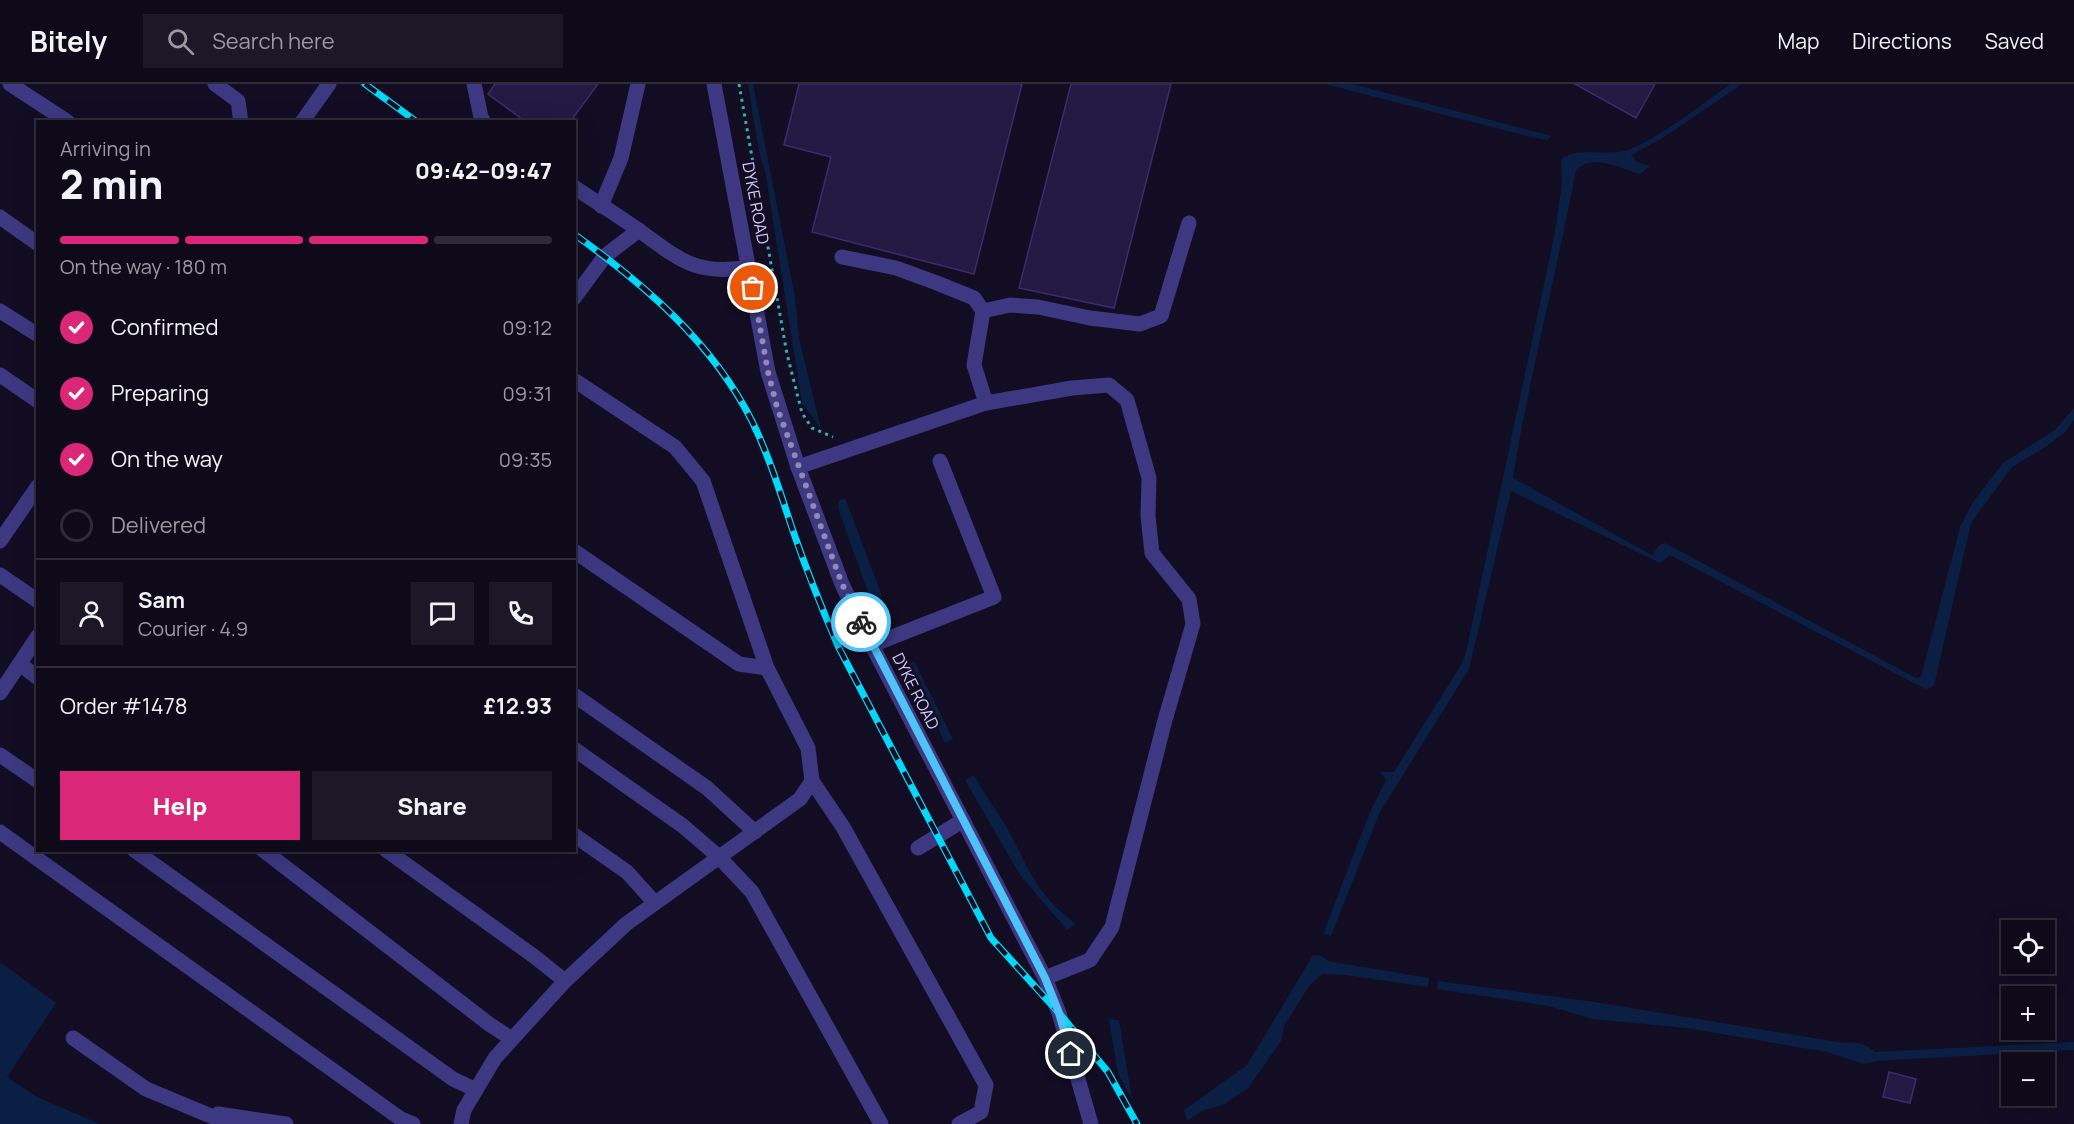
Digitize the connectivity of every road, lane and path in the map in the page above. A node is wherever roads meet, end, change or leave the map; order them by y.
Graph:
1 (10, 84) edge
2 (215, 84) edge
3 (329, 84) edge
4 (474, 84) edge
5 (638, 84) edge
6 (714, 84) edge
7 (739, 84) edge
8 (65, 120) edge
9 (241, 120) edge
10 (303, 120) edge
11 (483, 120) edge
12 (576, 188) edge
13 (601, 206) junction
14 (0, 217) edge
15 (1189, 223) dead end
16 (639, 230) junction
17 (36, 243) edge
18 (842, 257) dead end
19 (750, 267) junction
20 (576, 295) edge
21 (0, 311) edge
22 (983, 311) junction
23 (36, 334) edge
24 (0, 375) edge
25 (576, 381) edge
26 (36, 400) edge
27 (986, 403) junction
28 (842, 454) junction
29 (940, 461) dead end
30 (798, 467) junction
31 (36, 489) edge
32 (0, 538) edge
33 (576, 552) edge
34 (0, 575) edge
35 (36, 600) edge
36 (36, 639) edge
37 (873, 645) junction
38 (20, 664) junction
39 (767, 668) junction
40 (36, 676) edge
41 (0, 693) edge
42 (576, 696) edge
43 (576, 750) edge
44 (0, 754) edge
45 (36, 780) edge
46 (812, 781) junction
47 (962, 820) junction
48 (0, 832) edge
49 (755, 832) junction
50 (576, 836) edge
51 (918, 848) dead end
52 (137, 852) edge
53 (265, 852) edge
54 (389, 852) edge
55 (719, 857) junction
56 (655, 903) junction
57 (1045, 978) junction
58 (565, 981) junction
59 (73, 1038) dead end
60 (512, 1039) junction
61 (476, 1090) junction
62 (200, 1112) junction
63 (214, 1124) edge
64 (230, 1124) edge
65 (286, 1124) edge
66 (412, 1124) edge
67 (460, 1124) edge
68 (881, 1124) edge
69 (959, 1124) edge
70 (1091, 1124) edge

1 - 8 street
2 - 9 street
3 - 10 street
4 - 11 street
5 - 13 street
6 - 19 street, DYKE ROAD
7 - 28 path
12 - 13 street
13 - 16 street
14 - 17 street
15 - 22 street
16 - 19 street
16 - 20 street
18 - 22 street
19 - 30 street, DYKE ROAD
21 - 23 street
22 - 27 street
24 - 26 street
25 - 39 street
27 - 28 street
27 - 57 street
28 - 30 street
29 - 37 street
30 - 37 street, DYKE ROAD
31 - 32 street
33 - 39 street
34 - 35 street
36 - 38 street
37 - 47 street, DYKE ROAD
38 - 40 street
38 - 41 street
39 - 46 street
42 - 49 street
43 - 55 street
44 - 45 street
46 - 49 street
46 - 69 street
47 - 51 street
47 - 57 street, DYKE ROAD
48 - 66 street
49 - 55 street
50 - 56 street
52 - 61 street
53 - 60 street
54 - 58 street
55 - 56 street
55 - 68 street
56 - 58 street
57 - 70 street, DYKE ROAD
58 - 60 street
59 - 62 street
60 - 61 street
61 - 67 street
62 - 63 street
62 - 64 street
62 - 65 street

